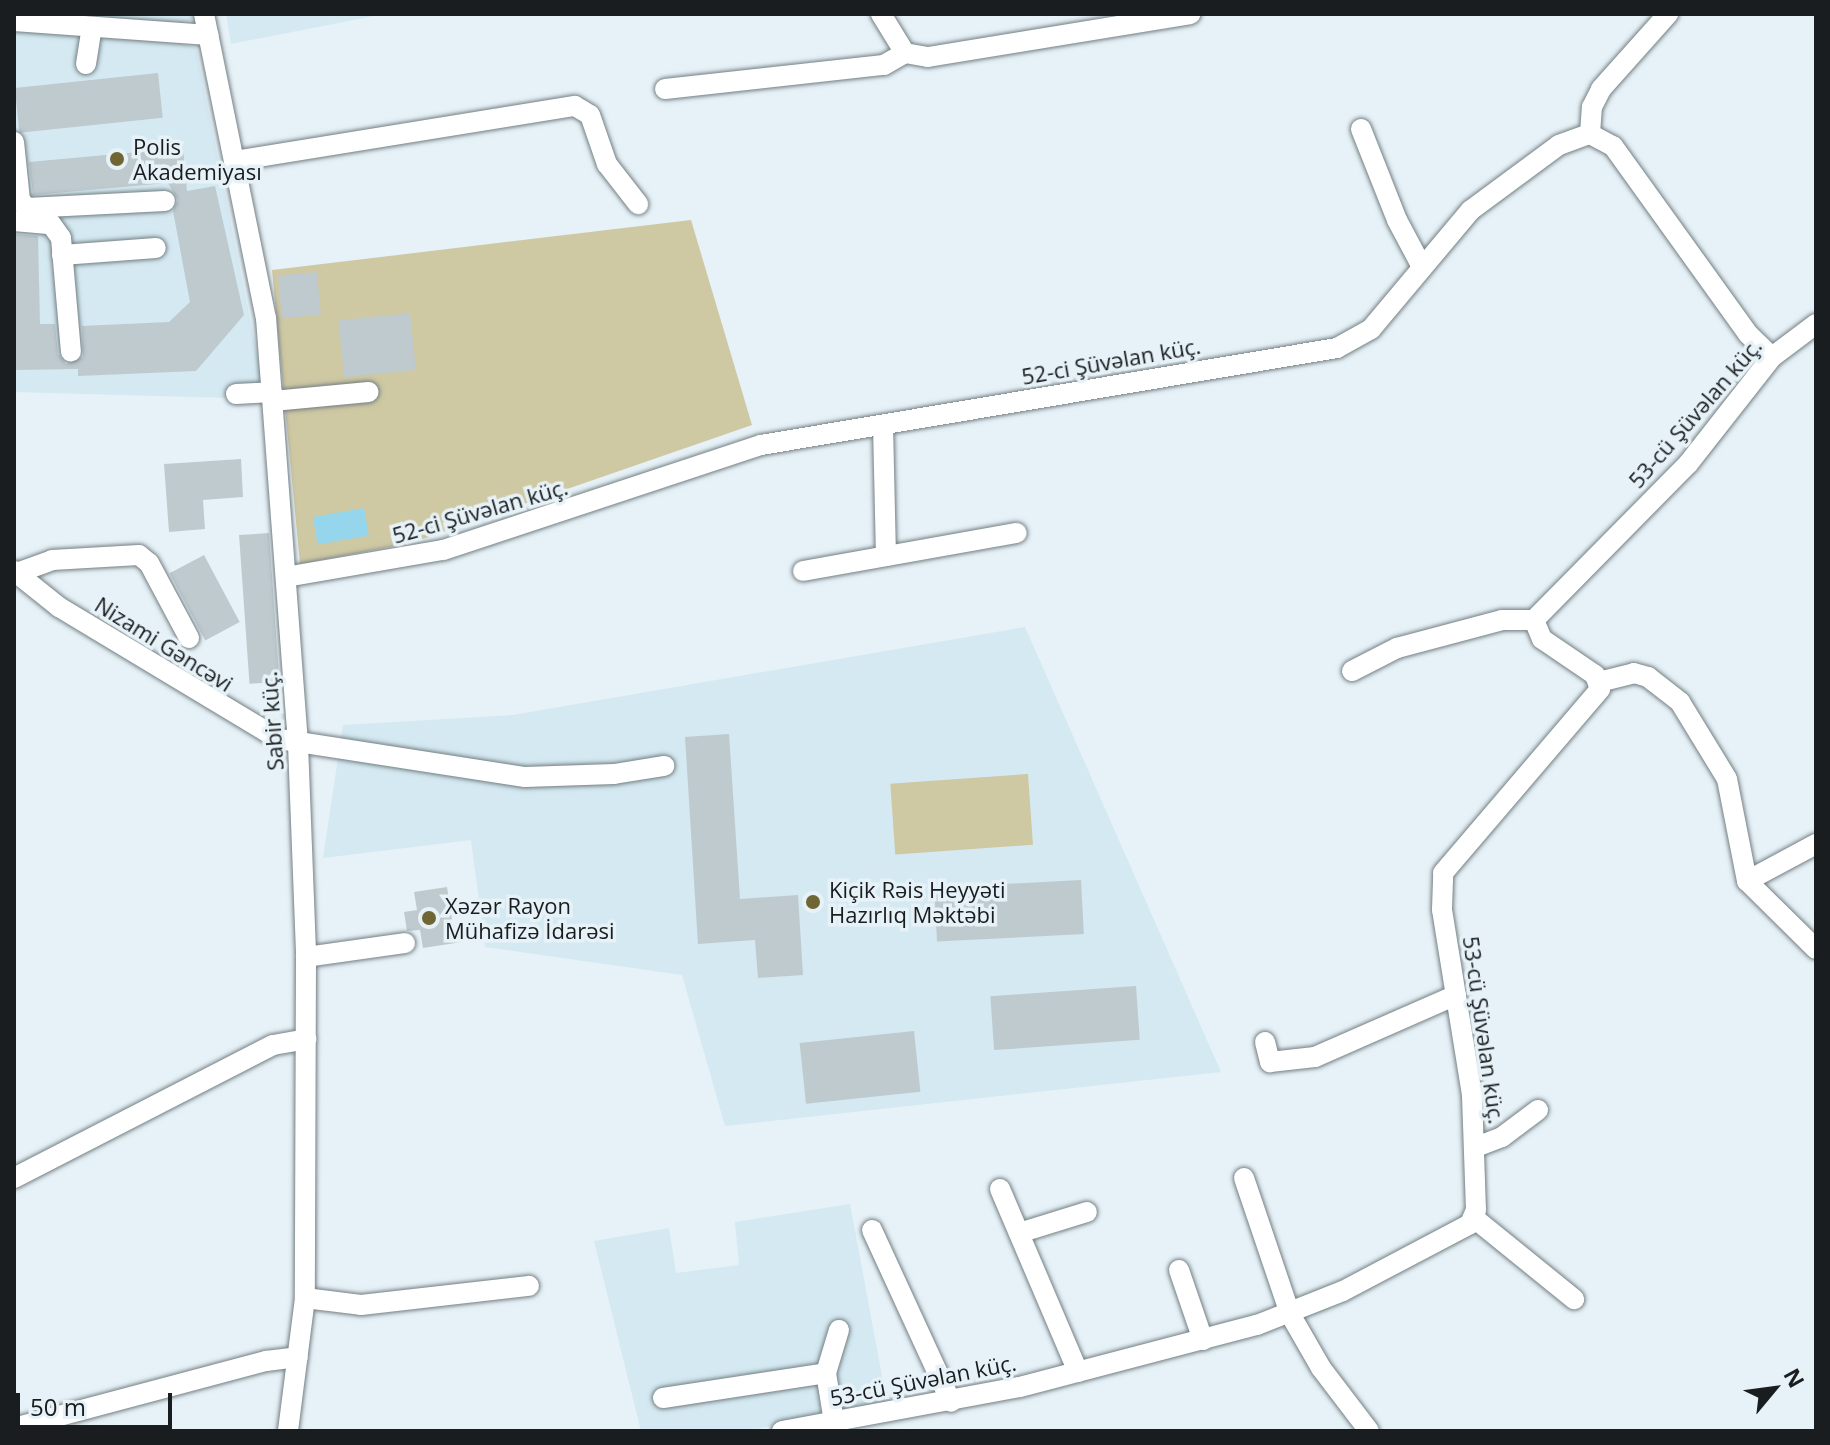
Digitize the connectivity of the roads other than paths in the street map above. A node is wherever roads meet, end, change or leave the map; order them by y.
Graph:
1 (881, 14) edge
2 (1191, 14) edge
3 (1668, 14) edge
4 (14, 21) edge
5 (206, 24) edge
6 (92, 28) junction
7 (905, 53) junction
8 (86, 64) dead end
9 (665, 89) dead end
10 (1361, 129) dead end
11 (1590, 134) junction
12 (14, 142) edge
13 (234, 161) junction
14 (165, 201) dead end
15 (638, 204) dead end
16 (14, 221) edge
17 (156, 248) dead end
18 (62, 255) junction
19 (1422, 267) junction
20 (1816, 324) edge
21 (71, 352) dead end
22 (1772, 357) junction
23 (369, 392) dead end
24 (236, 394) dead end
25 (272, 396) junction
26 (883, 425) junction
27 (1017, 533) dead end
28 (886, 556) junction
29 (803, 571) dead end
30 (16, 572) edge
31 (286, 577) junction
32 (1534, 620) junction
33 (189, 638) dead end
34 (1352, 671) dead end
35 (1599, 682) junction
36 (298, 744) junction
37 (664, 766) dead end
38 (1816, 844) edge
39 (1747, 881) junction
40 (405, 943) dead end
41 (1816, 949) edge
42 (306, 957) junction
43 (1456, 995) junction
44 (306, 1039) junction
45 (1265, 1042) dead end
46 (1538, 1110) dead end
47 (1476, 1147) junction
48 (14, 1178) edge
49 (1244, 1178) dead end
50 (1000, 1189) dead end
51 (1087, 1212) dead end
52 (1474, 1218) junction
53 (872, 1230) dead end
54 (1019, 1233) junction
55 (1179, 1270) dead end
56 (529, 1286) dead end
57 (305, 1298) junction
58 (1574, 1299) dead end
59 (1290, 1314) junction
60 (839, 1330) dead end
61 (1203, 1340) junction
62 (298, 1357) junction
63 (1078, 1372) junction
64 (826, 1373) junction
65 (663, 1398) dead end
66 (951, 1402) junction
67 (834, 1422) junction
68 (14, 1428) edge
69 (288, 1431) edge
70 (782, 1431) edge
71 (1369, 1431) edge

1 - 7 street
2 - 7 street
3 - 11 street
4 - 6 street
5 - 6 street
5 - 13 street, Sabir küç.
6 - 8 street
7 - 9 street
10 - 19 street
11 - 19 street, 52-ci Şüvəlan küç.
11 - 22 street
12 - 14 street
13 - 15 street
13 - 25 street, Sabir küç.
16 - 18 street
17 - 18 street
18 - 21 street
19 - 26 street, 52-ci Şüvəlan küç.
20 - 22 street, 53-cü Şüvəlan küç.
22 - 32 street, 53-cü Şüvəlan küç.
23 - 25 street
24 - 25 street
25 - 31 street, Sabir küç.
26 - 28 street
26 - 31 street, 52-ci Şüvəlan küç.
27 - 28 street
28 - 29 street
30 - 33 street
30 - 36 street, Nizami Gəncəvi
31 - 36 street, Sabir küç.
32 - 34 street
32 - 35 street
35 - 39 street
35 - 43 street, 53-cü Şüvəlan küç.
36 - 37 street, Nizami Gəncəvi
36 - 42 street, Sabir küç.
38 - 39 street
39 - 41 street
40 - 42 street
42 - 44 street, Sabir küç.
43 - 45 street
43 - 47 street, 53-cü Şüvəlan küç.
44 - 48 street
44 - 57 street, Sabir küç.
46 - 47 street
47 - 52 street, 53-cü Şüvəlan küç.
49 - 59 street
50 - 54 street
51 - 54 street
52 - 58 street
52 - 59 street, 53-cü Şüvəlan küç.
53 - 66 street
54 - 63 street
55 - 61 street
56 - 57 street
57 - 62 street, Sabir küç.
59 - 61 street, 53-cü Şüvəlan küç.
59 - 71 street
60 - 64 street
61 - 63 street, 53-cü Şüvəlan küç.
62 - 68 street
62 - 69 street, Sabir küç.
63 - 66 street, 53-cü Şüvəlan küç.
64 - 65 street
64 - 67 street
66 - 67 street, 53-cü Şüvəlan küç.
67 - 70 street, 53-cü Şüvəlan küç.

